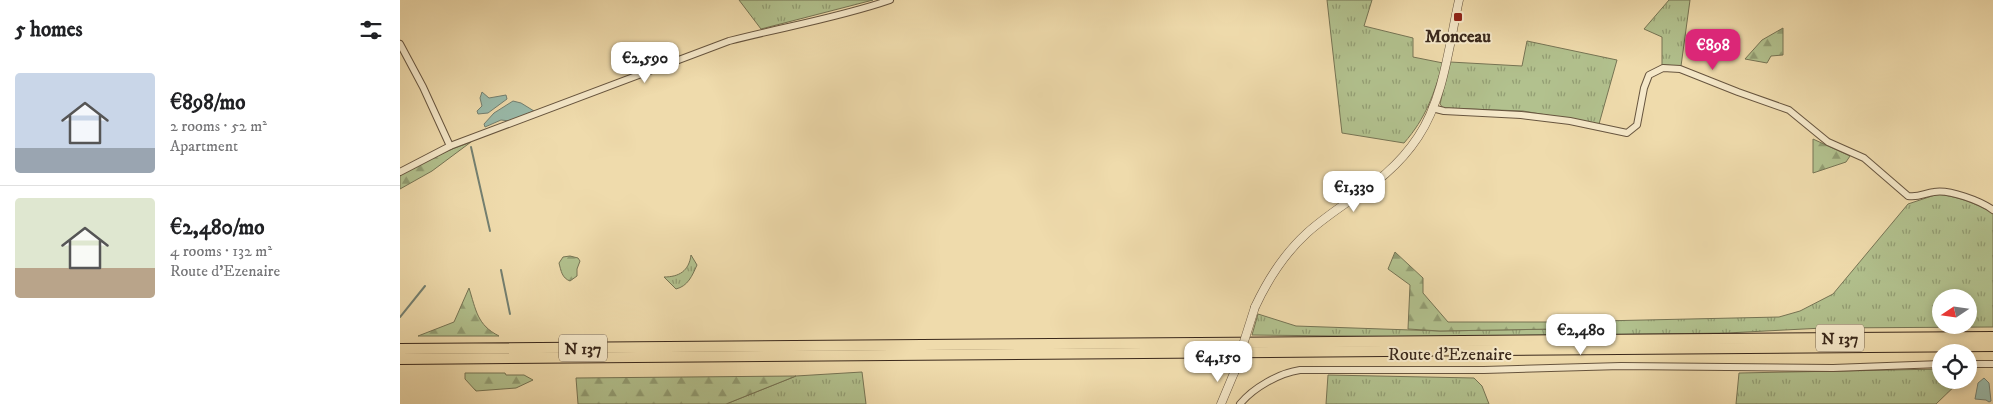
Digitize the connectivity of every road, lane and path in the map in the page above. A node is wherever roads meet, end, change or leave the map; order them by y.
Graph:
1 (890, 0) edge
2 (1459, 0) edge
3 (400, 44) edge
4 (1432, 108) junction
5 (450, 146) junction
6 (400, 172) edge
7 (1993, 210) edge
8 (1993, 332) edge
9 (1942, 337) junction
10 (1993, 337) edge
11 (1993, 346) edge
12 (400, 349) edge
13 (400, 359) edge
14 (1932, 364) edge
15 (1977, 364) edge
16 (1993, 364) edge
17 (1221, 404) edge
18 (1240, 404) edge

1 - 5 street
2 - 4 street
3 - 5 street
4 - 7 street
4 - 17 street, bridge
5 - 6 street
8 - 9 highway
9 - 10 highway, N 137
9 - 12 highway, N 137
11 - 13 highway, N 137
14 - 18 street, Route d'Ezenaire
15 - 16 street

